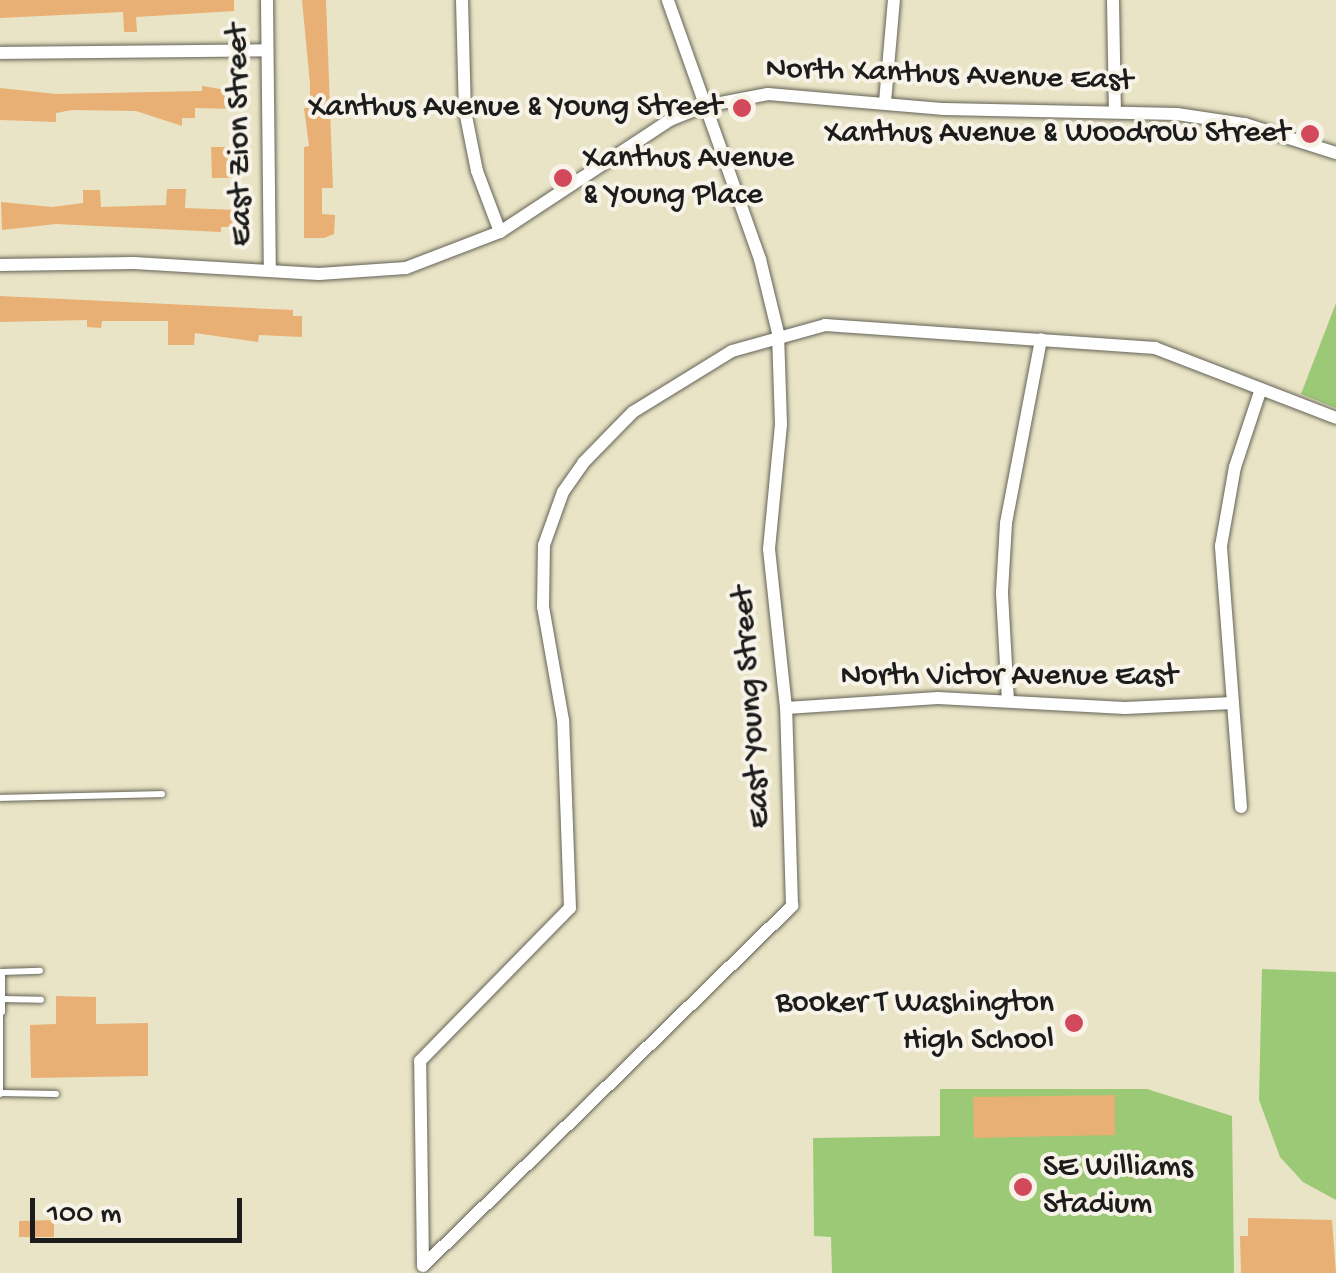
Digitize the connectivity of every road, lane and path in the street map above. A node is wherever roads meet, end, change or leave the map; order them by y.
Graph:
1 (266, 0) edge
2 (462, 0) edge
3 (668, 0) edge
4 (894, 0) edge
5 (1113, 0) edge
6 (267, 50) junction
7 (0, 53) edge
8 (885, 102) junction
9 (705, 106) junction
10 (1115, 110) junction
11 (1336, 153) edge
12 (500, 232) junction
13 (0, 264) edge
14 (270, 270) junction
15 (778, 333) junction
16 (1041, 339) junction
17 (1261, 389) junction
18 (1336, 418) edge
19 (1008, 701) junction
20 (1233, 703) junction
21 (786, 708) junction
22 (162, 794) dead end
23 (0, 798) edge
24 (1241, 807) dead end
25 (1, 971) edge
26 (40, 971) dead end
27 (2, 1000) edge
28 (40, 1000) dead end
29 (1, 1012) edge
30 (1, 1094) edge
31 (56, 1094) dead end
32 (423, 1269) edge

1 - 6 street, East Zion Street
2 - 12 street
3 - 9 street, East Young Street
4 - 8 street
5 - 10 street
6 - 7 street
6 - 14 street, East Zion Street
8 - 9 street, North Xanthus Avenue East
8 - 10 street, North Xanthus Avenue East
9 - 12 street, North Xanthus Avenue East
9 - 15 street, East Young Street
10 - 11 street, North Xanthus Avenue East
12 - 14 street, North Xanthus Avenue East
13 - 14 street, North Xanthus Avenue East
15 - 16 street
15 - 21 street, East Young Street
15 - 32 street
16 - 17 street
16 - 19 street
17 - 18 street
17 - 20 street
19 - 20 street, North Victor Avenue East
19 - 21 street, North Victor Avenue East
20 - 24 street
21 - 32 street, East Young Street
22 - 23 lane
25 - 26 lane
25 - 27 lane
27 - 28 lane
27 - 29 lane
29 - 30 lane
30 - 31 lane

